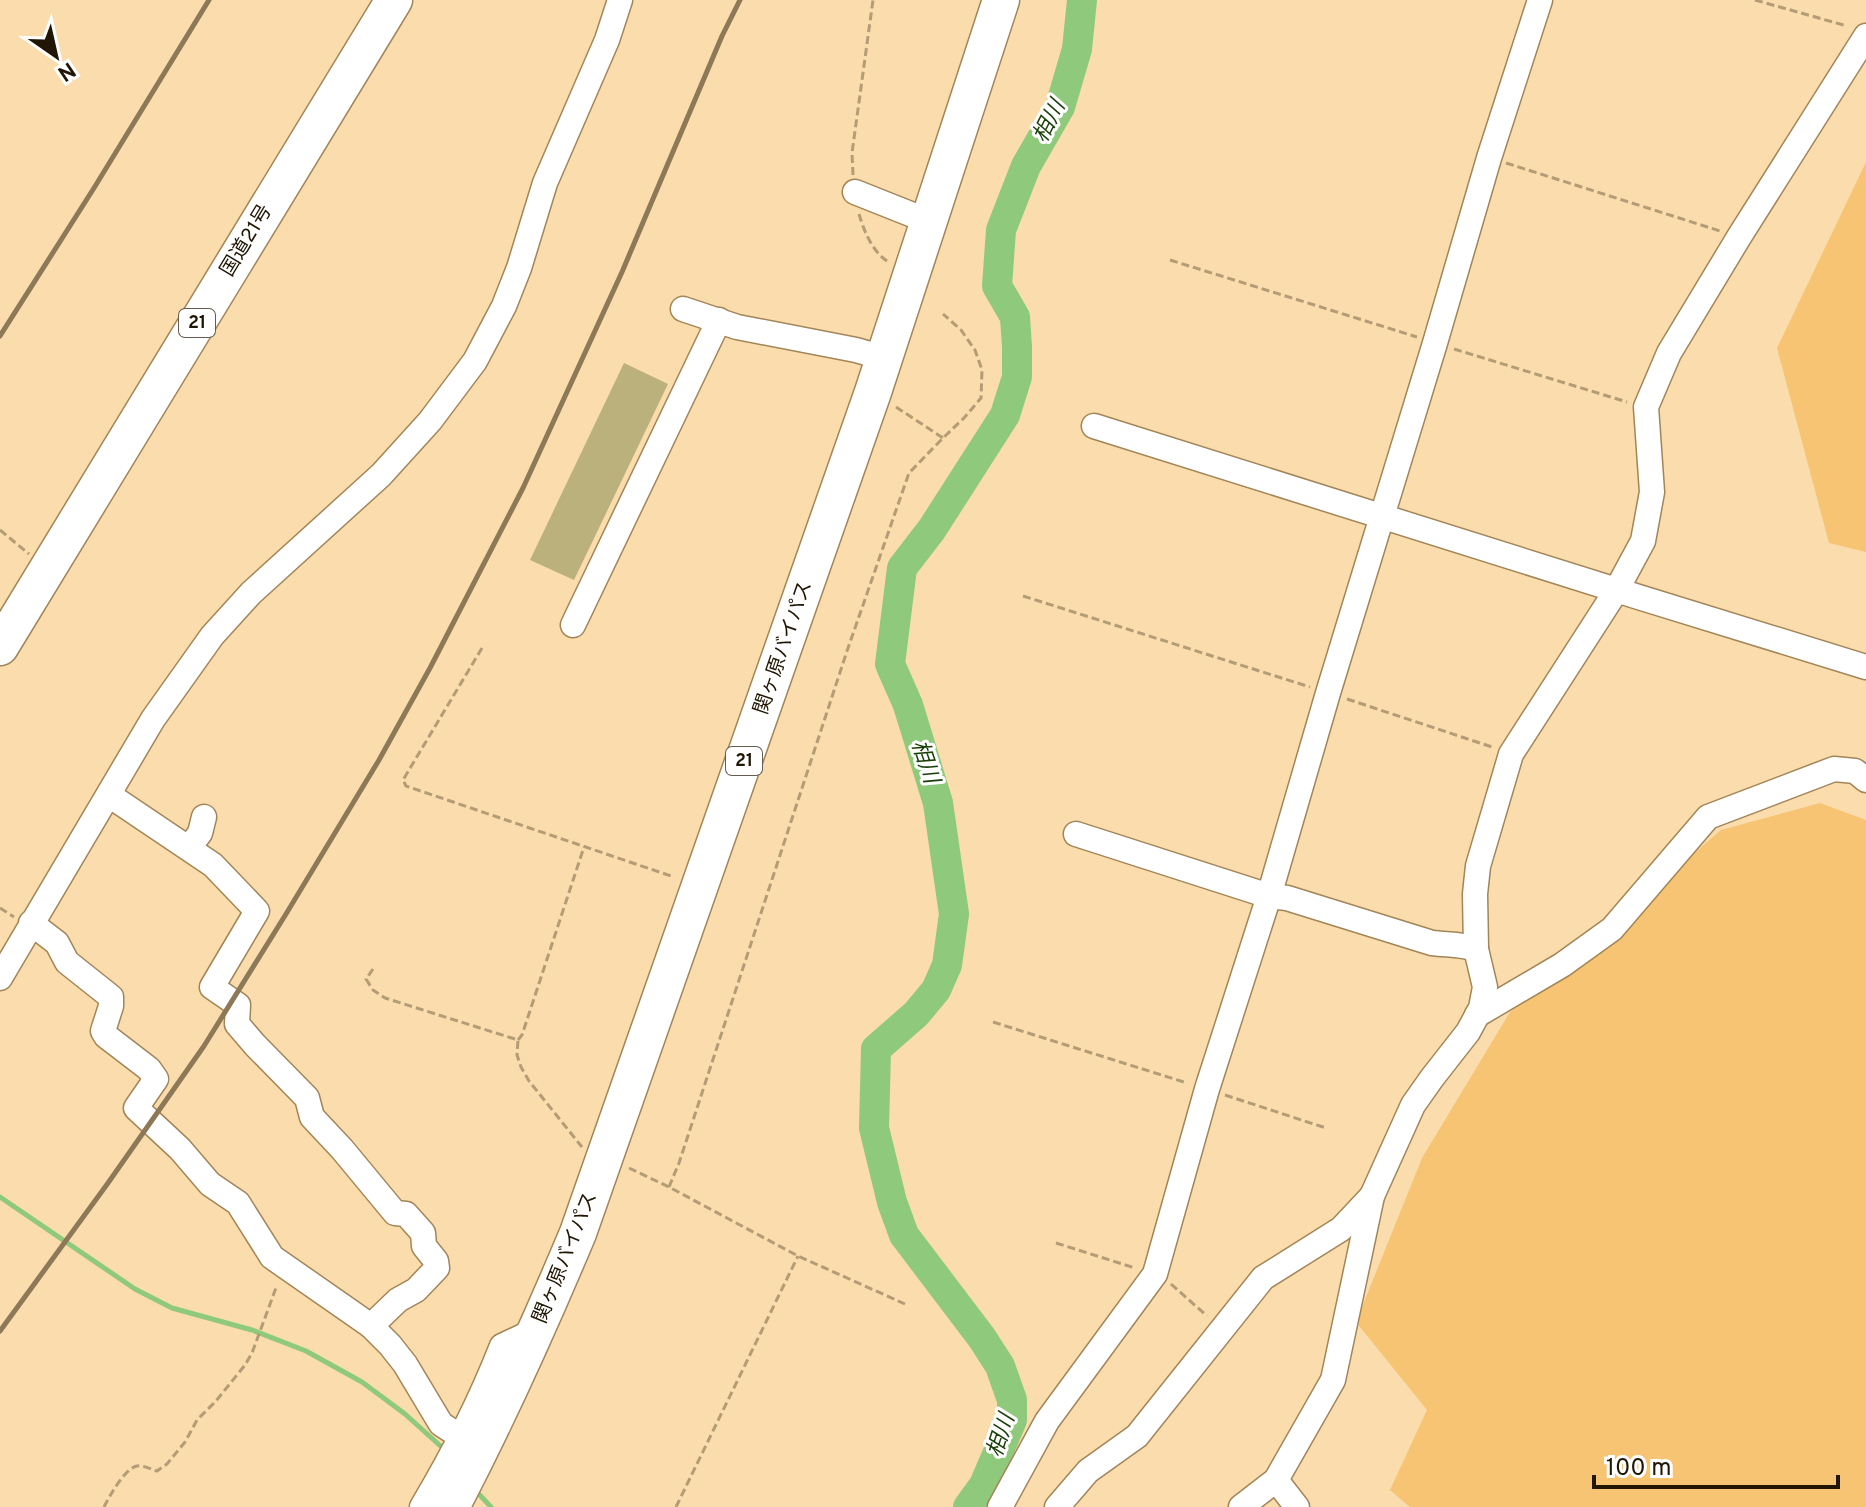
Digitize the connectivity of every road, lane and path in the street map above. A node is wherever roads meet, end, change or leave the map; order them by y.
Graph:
1 (394, 0) edge
2 (620, 0) edge
3 (873, 0) edge
4 (1001, 0) edge
5 (1540, 0) edge
6 (1755, 0) edge
7 (1859, 32) edge
8 (1489, 158) junction
9 (855, 192) junction
10 (928, 221) junction
11 (1739, 237) junction
12 (1170, 260) dead end
13 (894, 265) dead end
14 (683, 309) dead end
15 (943, 314) dead end
16 (719, 320) junction
17 (1435, 343) junction
18 (879, 375) junction
19 (1646, 407) junction
20 (1094, 426) dead end
21 (943, 438) junction
22 (1382, 515) junction
23 (0, 530) edge
24 (48, 568) junction
25 (1616, 591) junction
26 (1023, 596) dead end
27 (573, 625) dead end
28 (0, 647) edge
29 (482, 648) dead end
30 (1866, 667) edge
31 (1328, 693) junction
32 (1511, 754) junction
33 (1866, 780) edge
34 (109, 795) junction
35 (204, 817) dead end
36 (1076, 834) dead end
37 (584, 845) junction
38 (189, 848) junction
39 (700, 887) junction
40 (1269, 896) junction
41 (31, 923) junction
42 (1476, 949) junction
43 (373, 969) dead end
44 (0, 978) edge
45 (1477, 1015) junction
46 (993, 1022) dead end
47 (518, 1040) junction
48 (1207, 1089) junction
49 (1326, 1128) dead end
50 (605, 1158) junction
51 (669, 1187) junction
52 (1372, 1196) junction
53 (798, 1256) junction
54 (285, 1265) junction
55 (905, 1304) dead end
56 (371, 1326) junction
57 (538, 1329) junction
58 (461, 1437) junction
59 (1276, 1480) junction
60 (104, 1507) edge
61 (422, 1507) edge
62 (451, 1507) edge
63 (676, 1507) edge
64 (1000, 1507) edge
65 (1057, 1507) edge
66 (1241, 1507) edge
67 (1297, 1507) edge

1 - 24 highway, 国道21号 / 21
2 - 34 street
3 - 9 path
4 - 10 highway, 関ヶ原バイパス / 21
5 - 8 street
6 - 7 path
7 - 11 street
8 - 11 path
8 - 17 street
9 - 10 street
9 - 13 path
10 - 18 highway, 関ヶ原バイパス / 21
11 - 19 street
12 - 17 path
14 - 16 street
15 - 21 path
16 - 18 street
16 - 27 street
17 - 19 path
17 - 22 street
18 - 21 path
18 - 39 highway, 関ヶ原バイパス / 21
19 - 25 street
20 - 22 street
21 - 51 path
22 - 25 street
22 - 31 street
23 - 24 path
24 - 28 highway, 国道21号 / 21
25 - 30 street
25 - 32 street
26 - 31 path
29 - 37 path
31 - 32 path
31 - 40 street
32 - 42 street
33 - 45 street
34 - 38 street
34 - 41 street
35 - 38 street
36 - 40 street
37 - 39 path
37 - 47 path
38 - 56 street
39 - 50 highway, 関ヶ原バイパス / 21
40 - 42 street
40 - 48 street
41 - 44 street
41 - 54 street
42 - 45 street
43 - 47 path
45 - 52 street
46 - 48 path
47 - 50 path
48 - 49 path
48 - 64 street
50 - 51 path
50 - 57 highway, 関ヶ原バイパス / 21
51 - 53 path
52 - 59 street
52 - 65 street
53 - 55 path
53 - 63 path
54 - 56 street
54 - 60 path
56 - 58 street
57 - 58 street
57 - 62 highway, 関ヶ原バイパス / 21
58 - 61 street
59 - 66 street
59 - 67 street

